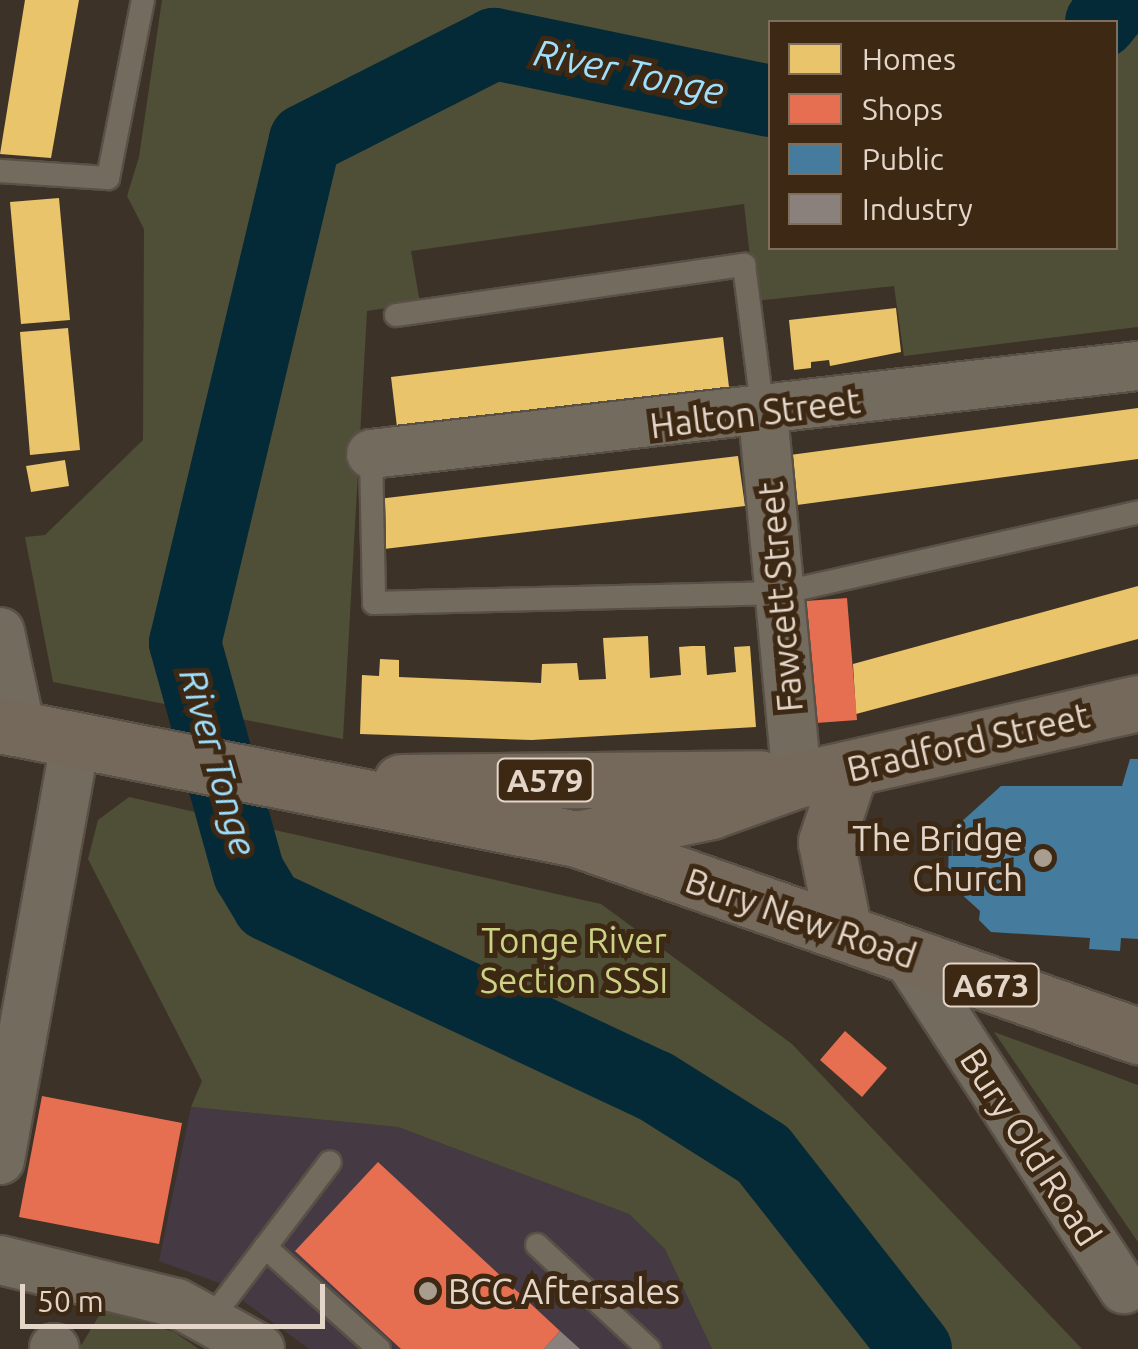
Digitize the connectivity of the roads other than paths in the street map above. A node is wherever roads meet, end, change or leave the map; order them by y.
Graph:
1 (143, 0) edge
2 (0, 171) edge
3 (396, 315) dead end
4 (1138, 366) edge
5 (763, 414) junction
6 (370, 454) joint
7 (1138, 512) edge
8 (780, 592) junction
9 (0, 632) edge
10 (1138, 703) edge
11 (10, 727) edge
12 (74, 742) junction
13 (850, 770) junction
14 (797, 780) junction
15 (279, 781) junction
16 (578, 840) junction
17 (844, 932) junction
18 (906, 955) junction
19 (1138, 1036) edge
20 (0, 1160) edge
21 (330, 1162) dead end
22 (536, 1245) dead end
23 (265, 1248) junction
24 (0, 1260) edge
25 (1124, 1289) dead end
26 (242, 1340) edge
27 (379, 1349) edge
28 (649, 1349) edge

1 - 2 lane
3 - 5 lane
4 - 5 street, Halton Street
5 - 6 street, Halton Street
5 - 8 street, Fawcett Street
6 - 8 lane
7 - 8 lane
8 - 14 street, Fawcett Street
9 - 11 street
10 - 13 main road, Bradford Street / A579
11 - 12 main road, A579
12 - 15 main road, A579
12 - 20 street
13 - 14 main road, Bradford Street / A579
13 - 17 main road
14 - 15 main road, Bradford Street / A579
14 - 16 main road, Bradford Street / A579
15 - 16 main road, A579
16 - 17 main road, Bury New Road / A673
17 - 18 main road, Bury New Road / A673
18 - 19 main road, Bury New Road / A673
18 - 25 street, Bury Old Road
21 - 23 lane
22 - 28 lane
23 - 26 lane
23 - 27 lane
24 - 26 street

